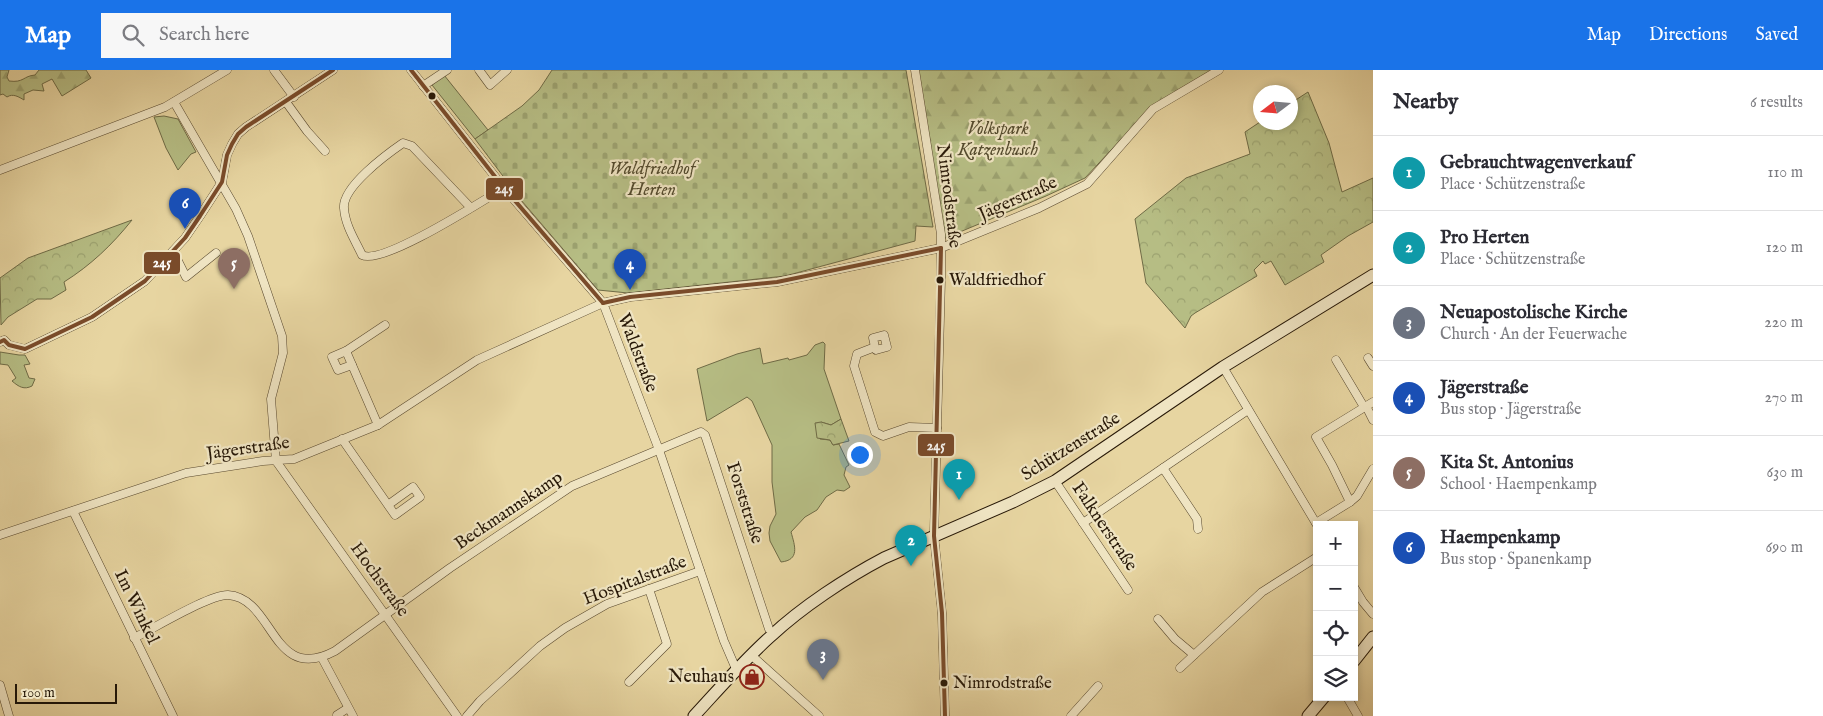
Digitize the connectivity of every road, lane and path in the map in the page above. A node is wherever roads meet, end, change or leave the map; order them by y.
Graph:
1 (227, 70) edge
2 (274, 70) edge
3 (334, 70) edge
4 (411, 70) edge
5 (447, 70) edge
6 (479, 70) edge
7 (507, 70) edge
8 (915, 70) edge
9 (1219, 70) edge
10 (423, 86) junction
11 (294, 97) junction
12 (174, 102) junction
13 (286, 102) junction
14 (326, 151) dead end
15 (0, 170) edge
16 (222, 182) junction
17 (504, 188) junction
18 (471, 208) junction
19 (941, 248) junction
20 (173, 251) junction
21 (216, 253) dead end
22 (1373, 275) edge
23 (602, 303) junction
24 (385, 325) dead end
25 (1, 339) edge
26 (876, 347) dead end
27 (346, 350) junction
28 (1368, 358) dead end
29 (1336, 360) dead end
30 (352, 365) junction
31 (1373, 366) edge
32 (1223, 367) junction
33 (1373, 402) edge
34 (1365, 407) junction
35 (1248, 410) junction
36 (1373, 420) edge
37 (378, 424) junction
38 (937, 428) junction
39 (342, 439) junction
40 (659, 450) junction
41 (276, 461) junction
42 (1163, 468) junction
43 (1373, 468) edge
44 (1055, 481) junction
45 (1350, 502) junction
46 (388, 505) dead end
47 (73, 512) junction
48 (1314, 521) edge
49 (1321, 521) edge
50 (1083, 523) junction
51 (1198, 529) dead end
52 (0, 535) edge
53 (934, 536) junction
54 (1313, 560) edge
55 (700, 571) junction
56 (649, 589) junction
57 (1128, 590) dead end
58 (1358, 594) edge
59 (1373, 614) edge
60 (386, 615) junction
61 (1158, 619) dead end
62 (769, 629) dead end
63 (1373, 637) edge
64 (134, 638) junction
65 (751, 655) junction
66 (1194, 656) junction
67 (1358, 656) edge
68 (322, 658) junction
69 (1180, 668) dead end
70 (736, 669) junction
71 (629, 682) dead end
72 (0, 686) edge
73 (1098, 686) dead end
74 (1321, 701) edge
75 (1349, 701) edge
76 (348, 708) junction
77 (9, 716) edge
78 (172, 716) edge
79 (338, 716) edge
80 (353, 716) edge
81 (457, 716) edge
82 (467, 716) edge
83 (694, 716) edge
84 (819, 716) edge
85 (945, 716) edge
86 (1071, 716) edge
87 (1308, 716) edge
88 (1358, 716) edge

1 - 12 street
2 - 11 street
3 - 11 street
4 - 10 street, Waldstraße
5 - 10 street
6 - 7 street
8 - 19 street, Nimrodstraße
9 - 19 street, Jägerstraße
10 - 17 street, Waldstraße
11 - 13 street
12 - 15 street
12 - 16 street
13 - 14 street
13 - 16 street
16 - 20 street
16 - 41 street
17 - 18 street
17 - 23 street, Waldstraße
18 - 18 street
19 - 23 street, Jägerstraße
19 - 38 street, Nimrodstraße
20 - 21 street
20 - 25 street
22 - 32 main road, Schützenstraße
23 - 37 street, Jägerstraße
23 - 40 street, Waldstraße
24 - 27 street
26 - 38 street
27 - 30 street
27 - 30 street
28 - 31 street
29 - 34 street
30 - 37 street
32 - 35 street
32 - 44 main road, Schützenstraße
33 - 34 street
34 - 36 street
34 - 45 street
35 - 42 street
35 - 48 street
37 - 39 street, Jägerstraße
38 - 53 street, Nimrodstraße
39 - 41 street, Jägerstraße
39 - 46 street
40 - 55 street, Waldstraße
40 - 60 street, Beckmannskamp
40 - 62 street, Forststraße
41 - 47 street, Jägerstraße
41 - 60 street, Hochstraße
42 - 50 street
42 - 51 street
43 - 45 street
44 - 50 street, Falknerstraße
44 - 53 main road, Schützenstraße
45 - 49 street
47 - 52 street, Jägerstraße
47 - 64 street, Im Winkel
50 - 57 street, Falknerstraße
53 - 65 main road, Schützenstraße
53 - 85 street, Nimrodstraße
54 - 66 street
55 - 56 street, Hospitalstraße
55 - 70 street, Waldstraße
56 - 71 street
56 - 82 street, Hospitalstraße
58 - 59 street
60 - 68 street, Beckmannskamp
60 - 81 street, Hochstraße
61 - 66 street
63 - 67 main road
64 - 68 street
64 - 78 street, Im Winkel
65 - 70 main road, Schützenstraße
65 - 84 street
66 - 69 street
68 - 76 street
70 - 83 main road, Schützenstraße
72 - 77 street
73 - 86 street
74 - 87 main road
75 - 88 street
76 - 79 street
76 - 80 street

